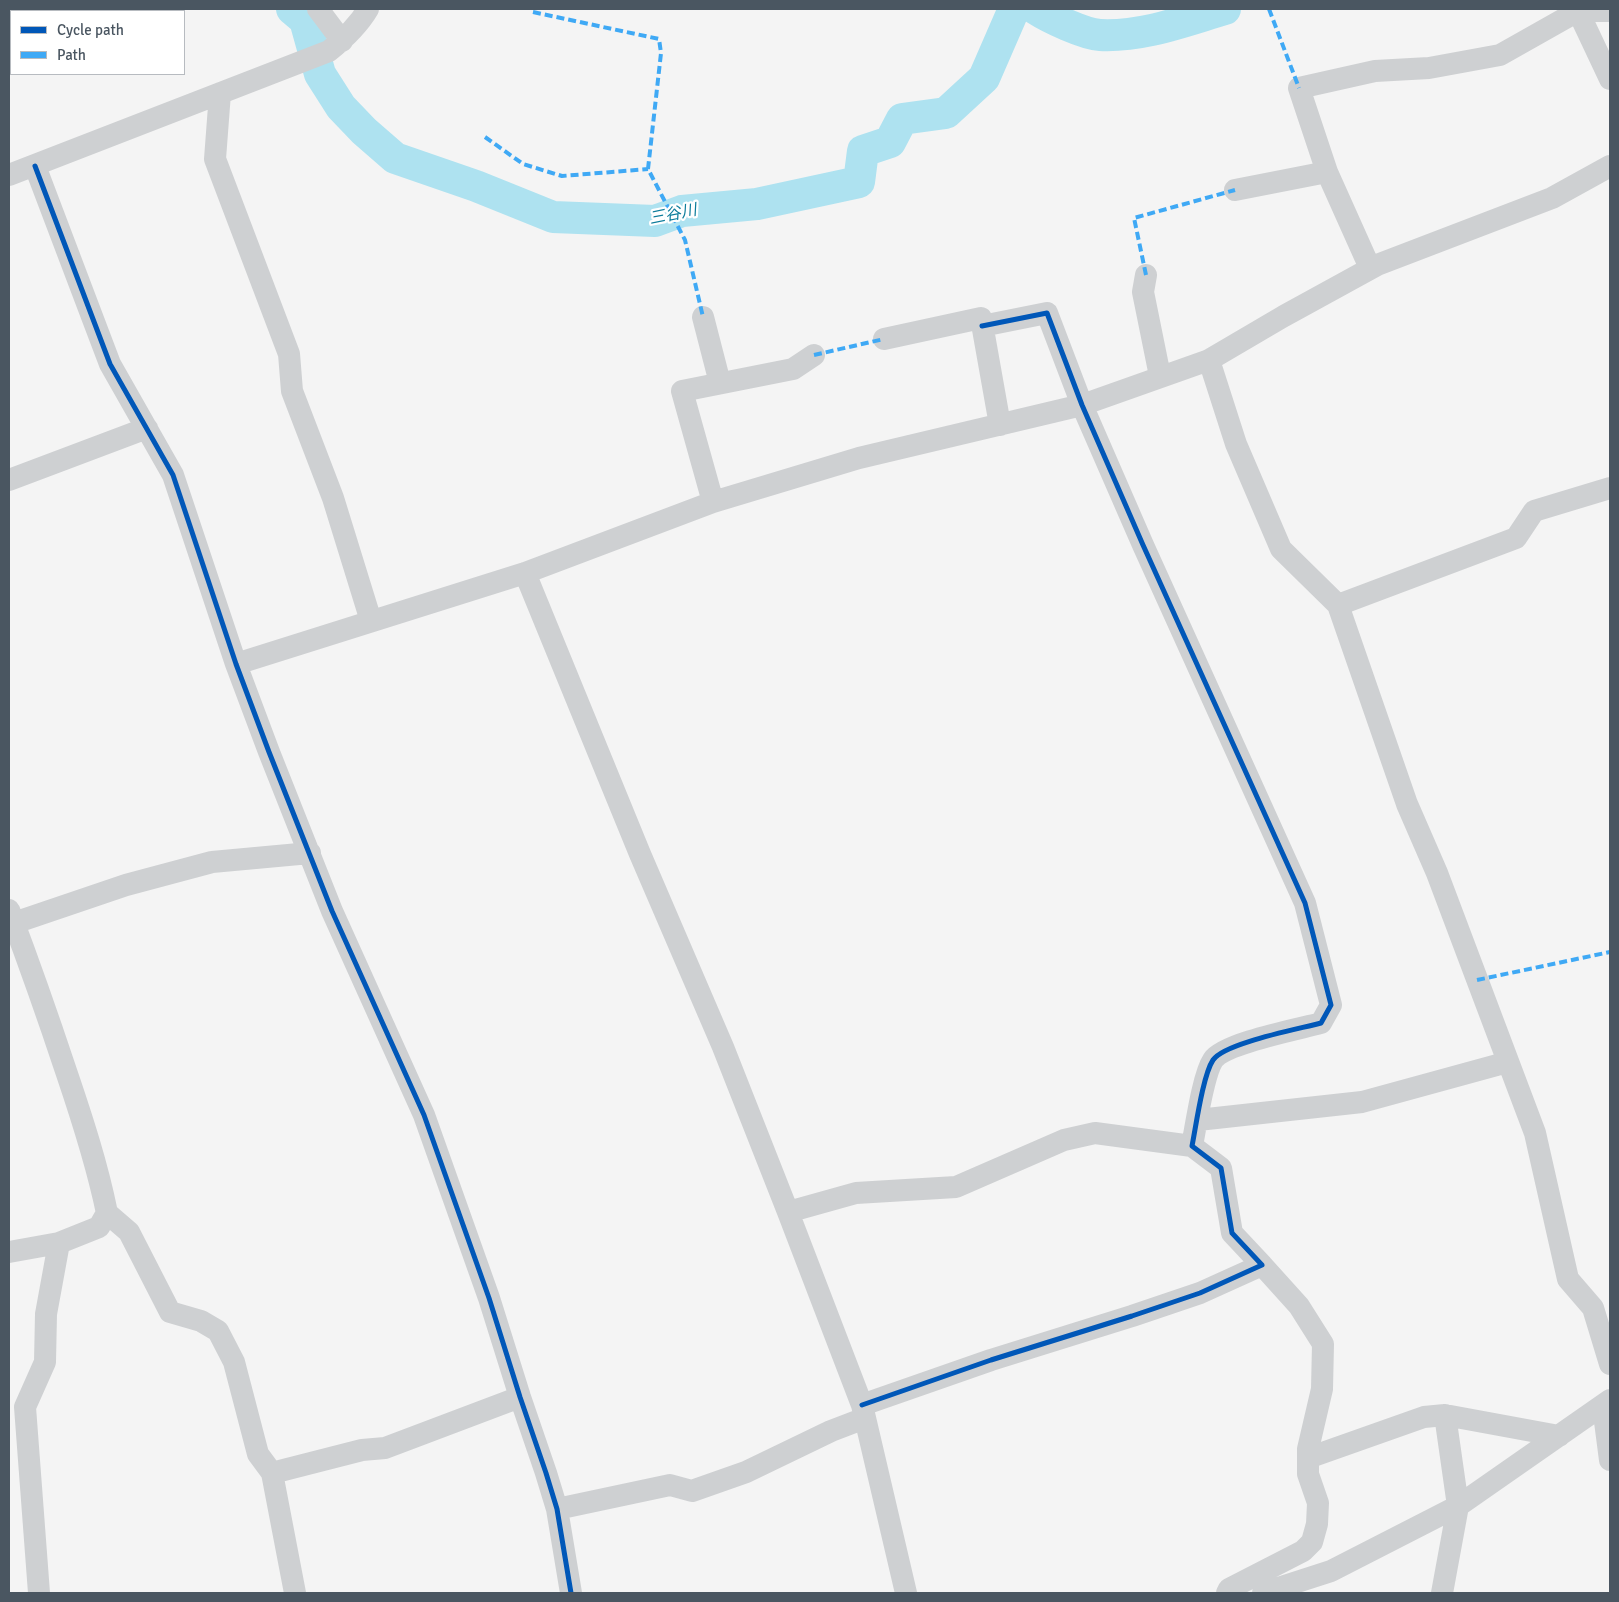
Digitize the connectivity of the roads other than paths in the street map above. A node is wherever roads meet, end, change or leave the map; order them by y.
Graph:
1 (318, 9) edge
2 (368, 9) edge
3 (1577, 10) edge
4 (1610, 11) edge
5 (335, 46) junction
6 (1610, 79) edge
7 (220, 94) junction
8 (35, 166) junction
9 (1610, 166) edge
10 (1327, 172) junction
11 (9, 175) edge
12 (1234, 190) dead end
13 (1370, 268) junction
14 (1146, 275) dead end
15 (703, 317) dead end
16 (982, 326) junction
17 (884, 339) dead end
18 (814, 355) dead end
19 (1209, 360) junction
20 (1160, 376) junction
21 (720, 384) junction
22 (1082, 405) junction
23 (1000, 425) junction
24 (148, 428) junction
25 (9, 480) edge
26 (1610, 488) edge
27 (713, 502) junction
28 (525, 573) junction
29 (1338, 605) junction
30 (371, 621) junction
31 (236, 664) junction
32 (310, 853) junction
33 (11, 916) edge
34 (1508, 1062) junction
35 (1198, 1120) junction
36 (1192, 1146) junction
37 (788, 1212) junction
38 (107, 1213) junction
39 (59, 1243) junction
40 (9, 1252) edge
41 (1262, 1265) junction
42 (1610, 1364) edge
43 (520, 1397) junction
44 (1606, 1403) edge
45 (863, 1412) junction
46 (1445, 1415) junction
47 (1559, 1436) junction
48 (1308, 1458) junction
49 (1610, 1460) edge
50 (272, 1473) junction
51 (1458, 1506) junction
52 (557, 1509) junction
53 (40, 1593) edge
54 (295, 1593) edge
55 (571, 1593) edge
56 (906, 1593) edge
57 (1227, 1593) edge
58 (1263, 1593) edge
59 (1442, 1593) edge

1 - 5 street
2 - 5 street
3 - 4 street
3 - 6 street
3 - 10 street
5 - 7 street
7 - 8 street
7 - 30 street
8 - 11 street
8 - 24 street
9 - 13 street
10 - 12 street
10 - 13 street
13 - 19 street
14 - 20 street
15 - 21 street
16 - 17 street
16 - 22 street
16 - 23 street
18 - 21 street
19 - 20 street
19 - 29 street
20 - 22 street
21 - 27 street
22 - 23 street
22 - 35 street
23 - 27 street
24 - 25 street
24 - 31 street
26 - 29 street
27 - 28 street
28 - 30 street
28 - 37 street
29 - 34 street
30 - 31 street
31 - 32 street
32 - 33 street
32 - 43 street
33 - 38 street
34 - 35 street
34 - 42 street
35 - 36 street
36 - 37 street
36 - 41 street
37 - 45 street
38 - 39 street
38 - 50 street
39 - 40 street
39 - 53 street
41 - 45 street
41 - 48 street
43 - 50 street
43 - 52 street
44 - 47 street
44 - 49 street
45 - 52 street
45 - 56 street
46 - 47 street
46 - 48 street
46 - 51 street
47 - 51 street
48 - 57 street
50 - 54 street
51 - 58 street
51 - 59 street
52 - 55 street

